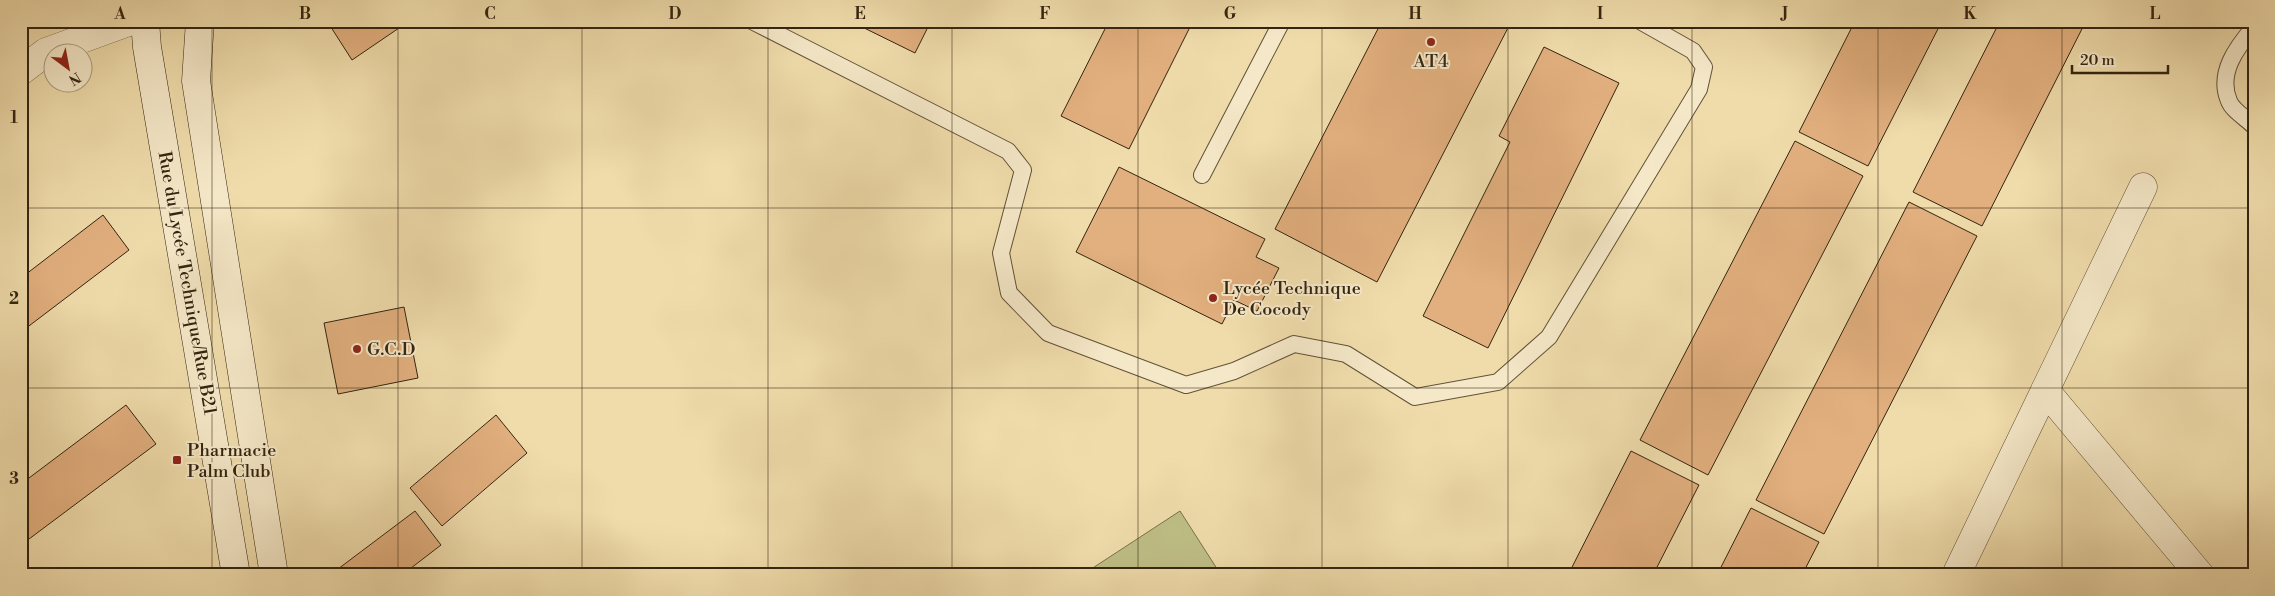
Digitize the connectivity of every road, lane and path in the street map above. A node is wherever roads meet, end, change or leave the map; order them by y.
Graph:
1 (72, 21) edge
2 (131, 21) edge
3 (145, 21) edge
4 (200, 21) edge
5 (752, 21) edge
6 (1282, 21) edge
7 (1640, 21) edge
8 (2254, 27) edge
9 (54, 42) edge
10 (73, 42) edge
11 (42, 55) edge
12 (21, 71) edge
13 (2254, 126) edge
14 (1202, 175) dead end
15 (2143, 187) dead end
16 (2045, 390) junction
17 (1963, 571) edge
18 (236, 575) edge
19 (274, 575) edge
20 (2200, 575) edge

1 - 9 street
2 - 10 street
3 - 18 street, Rue du Lycée Technique/Rue B21
4 - 19 street
5 - 7 lane
6 - 14 lane
8 - 13 lane
11 - 12 street
15 - 16 street
16 - 17 street
16 - 20 street

